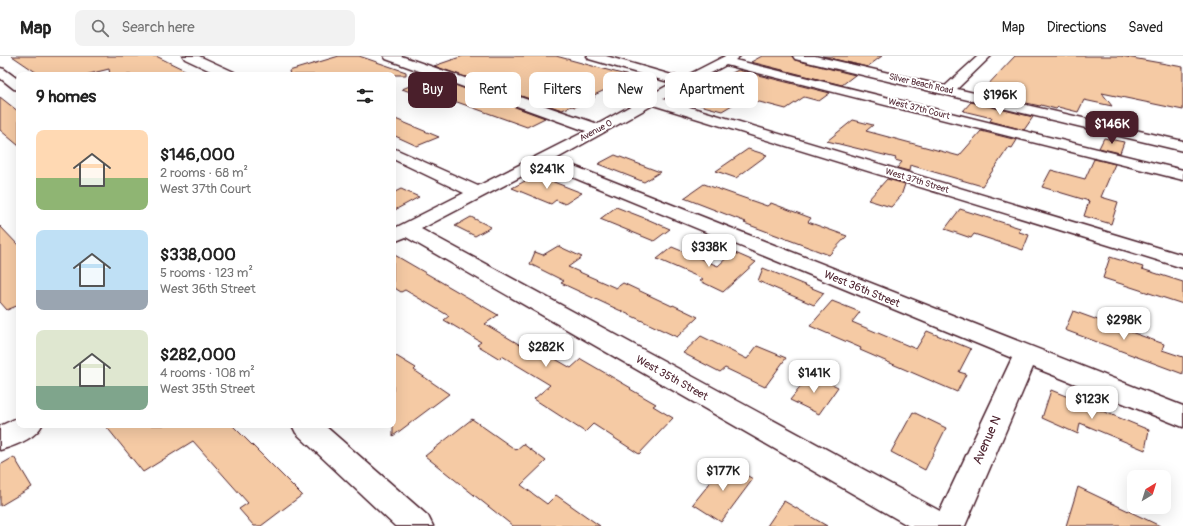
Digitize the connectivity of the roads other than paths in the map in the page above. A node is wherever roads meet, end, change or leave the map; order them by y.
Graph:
1 (189, 56) edge
2 (390, 56) edge
3 (593, 56) edge
4 (799, 56) edge
5 (984, 56) edge
6 (729, 58) edge
7 (0, 72) edge
8 (223, 72) edge
9 (702, 72) edge
10 (665, 77) edge
11 (16, 84) edge
12 (947, 90) junction
13 (657, 102) edge
14 (637, 108) edge
15 (599, 130) junction
16 (1183, 146) edge
17 (396, 154) edge
18 (542, 159) junction
19 (1183, 175) edge
20 (477, 192) junction
21 (399, 233) edge
22 (1183, 262) edge
23 (1026, 354) junction
24 (1183, 417) edge
25 (309, 428) edge
26 (417, 526) edge
27 (938, 526) edge
28 (950, 526) edge

1 - 8 street
2 - 15 street
3 - 10 street
4 - 12 street, Silver Beach Road
5 - 12 street
6 - 9 street, Avenue O
6 - 19 street, West 37th Court
7 - 11 street
12 - 16 street, Silver Beach Road
13 - 22 street, West 37th Street
14 - 15 street, Avenue O
15 - 18 street, Avenue O
17 - 20 street
18 - 20 street, Avenue O
18 - 23 street, West 36th Street
20 - 21 street, Avenue O
21 - 27 street, West 35th Street
23 - 24 street, West 36th Street
23 - 28 street, Avenue N
25 - 26 street

